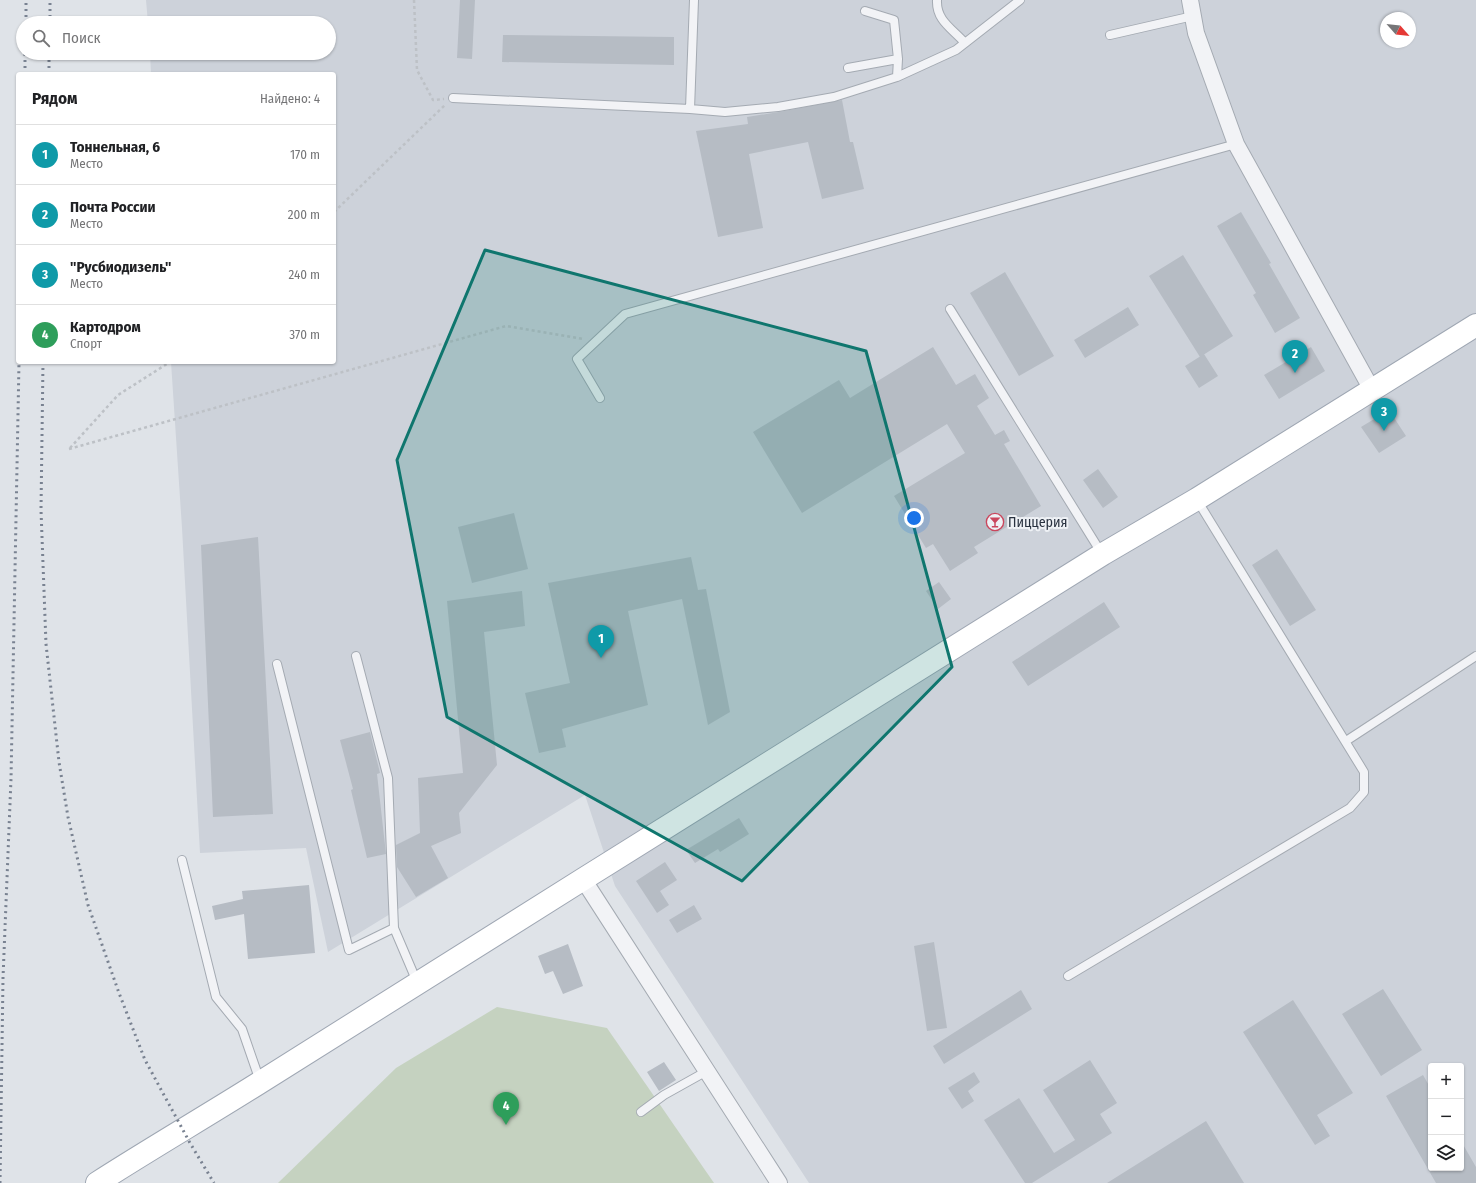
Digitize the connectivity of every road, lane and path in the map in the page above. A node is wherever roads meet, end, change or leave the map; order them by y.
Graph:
1 (414, 0) edge
2 (694, 0) edge
3 (937, 0) edge
4 (1020, 0) edge
5 (1190, 0) edge
6 (865, 11) dead end
7 (1193, 16) junction
8 (1110, 35) dead end
9 (965, 43) junction
10 (898, 59) junction
11 (848, 68) dead end
12 (897, 77) junction
13 (453, 98) junction
14 (690, 109) junction
15 (1236, 144) junction
16 (336, 210) edge
17 (950, 309) dead end
18 (1476, 325) edge
19 (596, 342) junction
20 (167, 364) edge
21 (1372, 390) junction
22 (600, 398) dead end
23 (1197, 499) junction
24 (1103, 554) junction
25 (356, 656) dead end
26 (1476, 656) edge
27 (277, 664) dead end
28 (1346, 741) junction
29 (182, 860) dead end
30 (583, 880) junction
31 (394, 928) junction
32 (1068, 976) dead end
33 (417, 982) junction
34 (707, 1071) junction
35 (260, 1082) junction
36 (640, 1112) dead end
37 (97, 1183) edge
38 (779, 1183) edge

1 - 13 path
2 - 14 lane
3 - 9 lane
4 - 9 lane
5 - 7 street
6 - 10 lane
7 - 8 lane
7 - 15 street
9 - 12 lane
10 - 11 lane
10 - 12 lane
12 - 14 lane
13 - 14 lane
13 - 16 path
15 - 19 lane
15 - 21 street
17 - 24 lane
18 - 21 main road
19 - 20 path
19 - 22 lane
21 - 23 main road
23 - 24 main road
23 - 28 lane
24 - 30 main road
25 - 31 lane
26 - 28 lane
27 - 31 lane
28 - 32 lane
29 - 35 lane
30 - 33 main road
30 - 34 street
31 - 33 lane
33 - 35 main road
34 - 36 lane
34 - 38 street
35 - 37 main road

